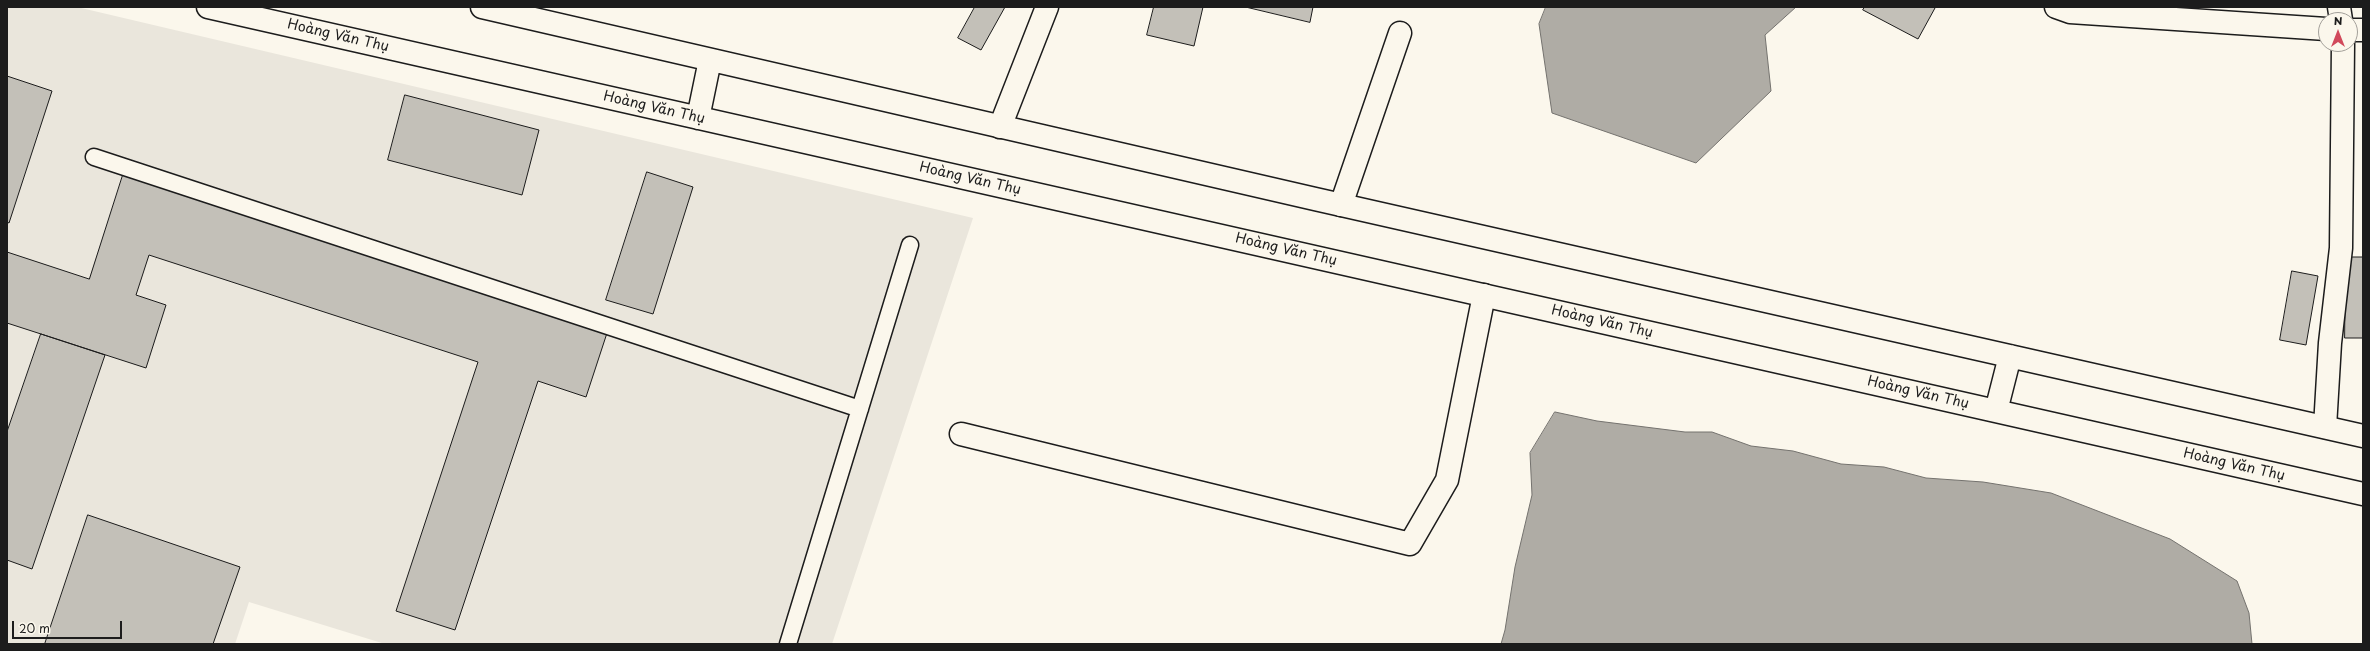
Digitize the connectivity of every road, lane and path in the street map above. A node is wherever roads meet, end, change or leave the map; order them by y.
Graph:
1 (208, 7) edge
2 (482, 7) edge
3 (1047, 7) edge
4 (2056, 7) edge
5 (2318, 28) edge
6 (1400, 33) dead end
7 (2343, 52) edge
8 (710, 60) junction
9 (698, 118) junction
10 (1000, 127) junction
11 (94, 157) dead end
12 (1341, 205) junction
13 (910, 244) dead end
14 (1484, 295) junction
15 (2010, 356) junction
16 (860, 409) junction
17 (1996, 411) junction
18 (2325, 427) junction
19 (961, 434) dead end
20 (2363, 436) edge
21 (2363, 494) edge
22 (788, 644) edge

1 - 9 main road, Hoàng Văn Thụ
2 - 8 main road
3 - 10 main road
4 - 5 main road
6 - 12 main road
7 - 18 main road
8 - 9 main road
8 - 10 main road
9 - 14 main road, Hoàng Văn Thụ
10 - 12 main road
11 - 16 lane
12 - 15 main road
13 - 16 lane
14 - 17 main road, Hoàng Văn Thụ
14 - 19 main road
15 - 17 main road
15 - 18 main road
16 - 22 lane
17 - 21 main road, Hoàng Văn Thụ
18 - 20 main road

